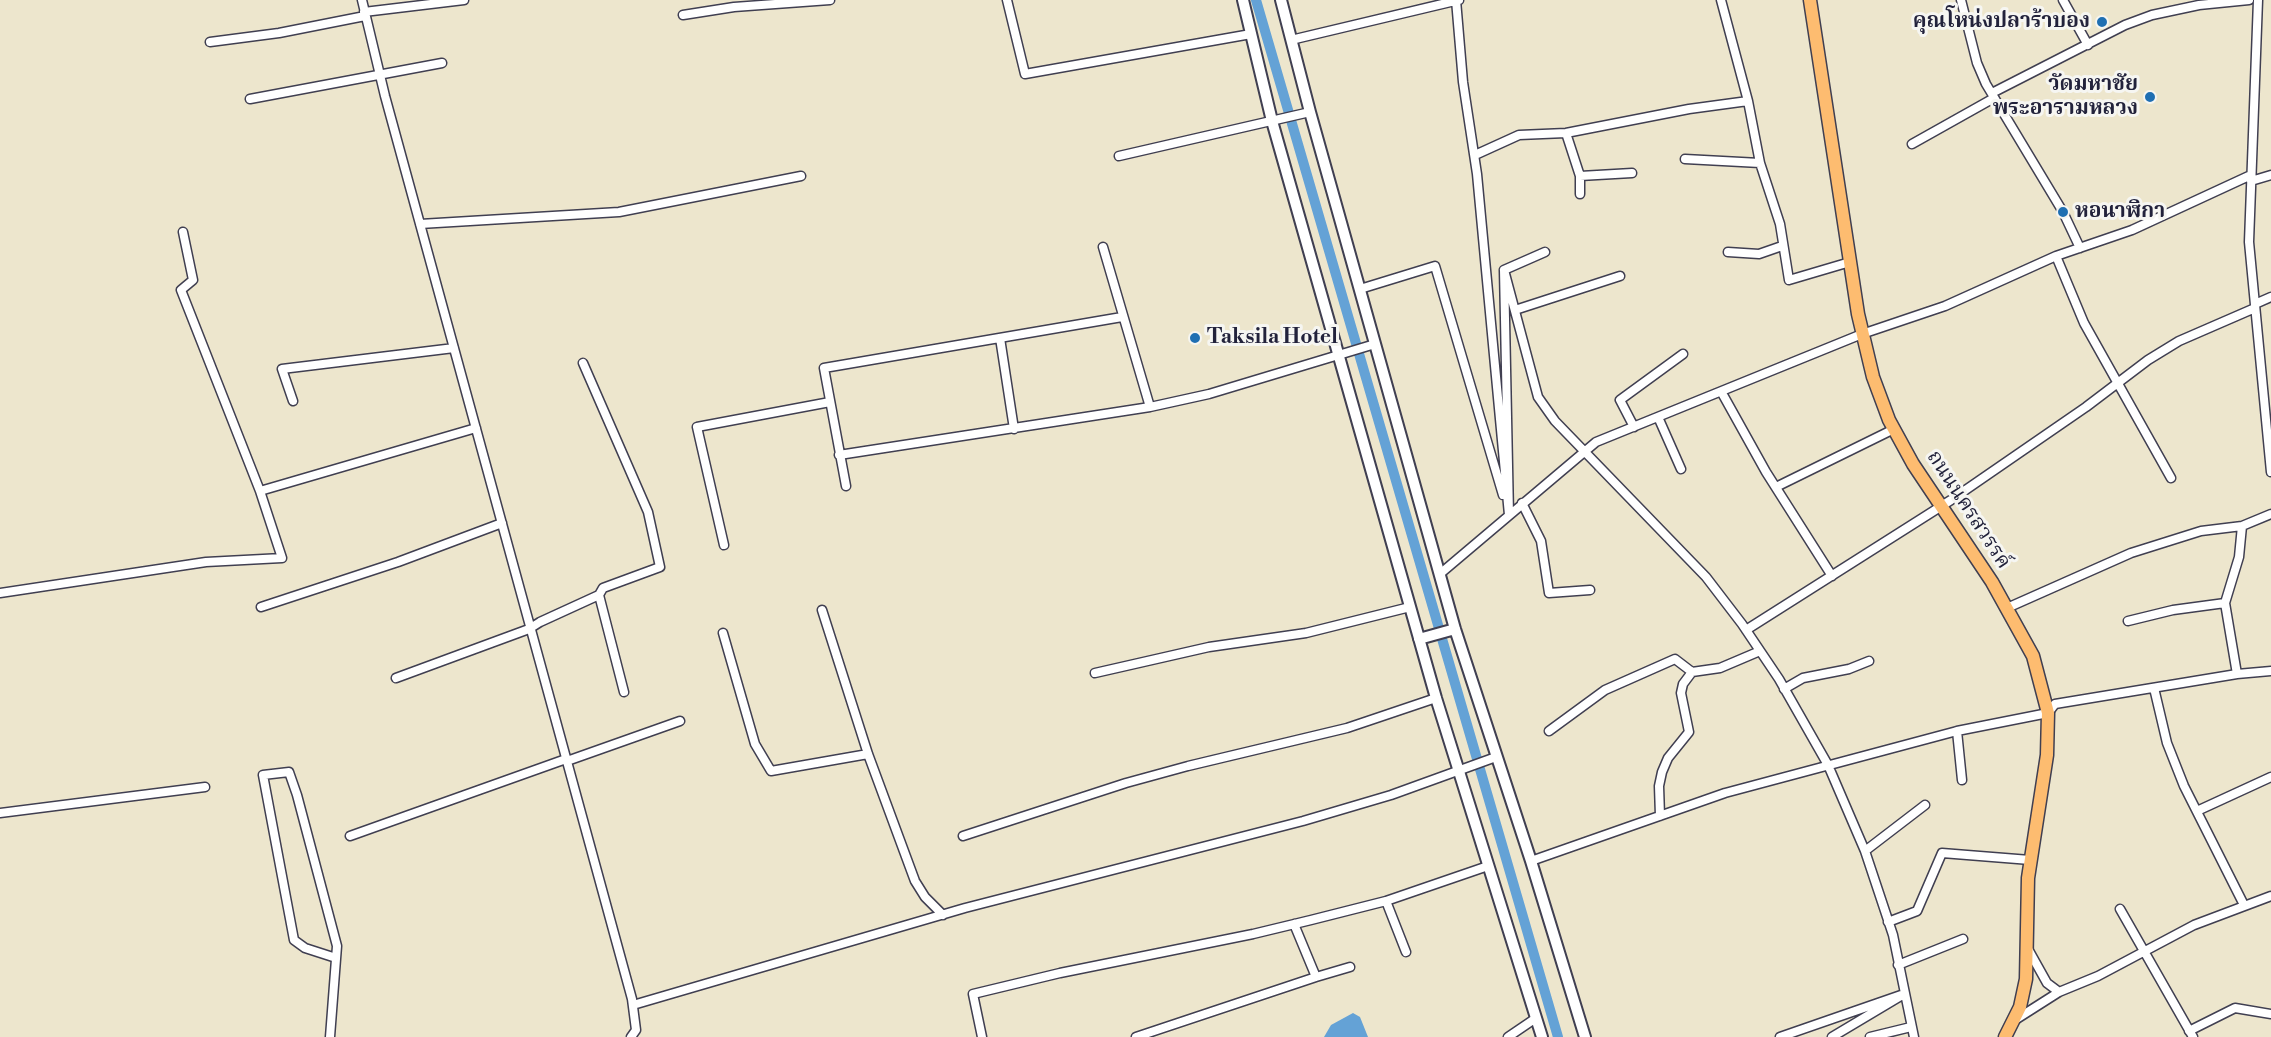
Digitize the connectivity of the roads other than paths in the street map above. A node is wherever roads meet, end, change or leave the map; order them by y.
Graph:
1 (362, 0) edge
2 (464, 0) edge
3 (830, 0) edge
4 (1007, 0) edge
5 (1243, 0) edge
6 (1281, 0) edge
7 (1457, 0) edge
8 (1721, 0) edge
9 (1810, 0) edge
10 (1961, 0) edge
11 (2063, 0) edge
12 (2249, 0) edge
13 (2258, 0) edge
14 (365, 14) junction
15 (682, 15) dead end
16 (1251, 34) junction
17 (1291, 40) junction
18 (210, 42) dead end
19 (2088, 45) junction
20 (442, 63) dead end
21 (379, 74) junction
22 (1993, 95) junction
23 (250, 99) dead end
24 (1748, 101) junction
25 (1310, 112) junction
26 (1272, 121) junction
27 (1566, 133) junction
28 (1912, 144) dead end
29 (1475, 155) junction
30 (1119, 156) dead end
31 (1685, 159) dead end
32 (1760, 163) junction
33 (1632, 173) dead end
34 (2271, 175) edge
35 (801, 176) dead end
36 (1580, 176) junction
37 (2251, 178) junction
38 (1580, 194) dead end
39 (420, 224) junction
40 (183, 232) dead end
41 (1782, 246) junction
42 (1103, 247) dead end
43 (2080, 248) junction
44 (1545, 252) dead end
45 (1728, 252) dead end
46 (2056, 256) junction
47 (1850, 262) junction
48 (1504, 270) junction
49 (1620, 276) dead end
50 (1360, 288) junction
51 (2271, 297) edge
52 (2255, 306) junction
53 (1515, 310) junction
54 (1122, 317) junction
55 (1862, 334) junction
56 (1000, 338) junction
57 (1375, 344) junction
58 (454, 348) junction
59 (1683, 354) dead end
60 (1338, 355) junction
61 (583, 363) dead end
62 (2117, 384) junction
63 (1722, 393) junction
64 (293, 401) dead end
65 (830, 402) junction
66 (1150, 407) junction
67 (2268, 416) edge
68 (1658, 417) junction
69 (1634, 427) junction
70 (476, 429) junction
71 (1014, 429) junction
72 (1894, 429) junction
73 (1584, 450) junction
74 (839, 455) junction
75 (1681, 469) dead end
76 (2271, 472) edge
77 (2171, 478) dead end
78 (846, 486) dead end
79 (1776, 487) junction
80 (260, 490) junction
81 (1522, 503) junction
82 (1941, 506) junction
83 (1509, 514) junction
84 (2271, 514) edge
85 (502, 523) junction
86 (2242, 526) junction
87 (724, 545) dead end
88 (1441, 573) junction
89 (1832, 576) junction
90 (1590, 590) dead end
91 (0, 593) edge
92 (599, 595) junction
93 (2225, 603) junction
94 (261, 607) dead end
95 (1410, 607) junction
96 (2007, 608) junction
97 (822, 610) dead end
98 (2128, 621) dead end
99 (530, 629) junction
100 (1455, 629) junction
101 (1746, 630) junction
102 (723, 633) dead end
103 (1419, 639) junction
104 (1760, 651) junction
105 (1869, 661) dead end
106 (2271, 671) edge
107 (1692, 672) junction
108 (1095, 673) dead end
109 (2237, 674) junction
110 (396, 678) dead end
111 (2154, 688) junction
112 (1784, 689) junction
113 (624, 692) dead end
114 (1436, 698) junction
115 (2048, 713) junction
116 (680, 721) dead end
117 (1549, 731) dead end
118 (1957, 731) junction
119 (868, 754) junction
120 (1496, 757) junction
121 (566, 760) junction
122 (1828, 765) junction
123 (1458, 770) junction
124 (2271, 777) edge
125 (1962, 780) dead end
126 (205, 787) dead end
127 (1924, 805) dead end
128 (2197, 812) junction
129 (0, 813) edge
130 (1660, 816) junction
131 (350, 836) dead end
132 (963, 836) dead end
133 (1865, 851) junction
134 (2030, 860) junction
135 (1531, 861) junction
136 (1488, 866) junction
137 (2271, 896) edge
138 (1386, 901) junction
139 (2244, 905) junction
140 (2120, 909) dead end
141 (943, 915) junction
142 (1888, 922) junction
143 (1294, 924) junction
144 (1964, 939) dead end
145 (2027, 947) junction
146 (1406, 952) dead end
147 (2144, 952) junction
148 (336, 958) junction
149 (1899, 965) junction
150 (1350, 967) dead end
151 (1316, 977) junction
152 (2059, 992) junction
153 (1904, 994) junction
154 (633, 1005) junction
155 (2271, 1014) edge
156 (1536, 1018) junction
157 (2015, 1020) junction
158 (1911, 1028) junction
159 (2191, 1034) edge
160 (636, 1035) edge
161 (330, 1037) edge
162 (982, 1037) edge
163 (1136, 1037) edge
164 (1508, 1037) edge
165 (1542, 1037) edge
166 (1586, 1037) edge
167 (1780, 1037) edge
168 (1832, 1037) edge
169 (1870, 1037) edge
170 (1914, 1037) edge
171 (2005, 1037) edge

1 - 14 street
2 - 14 street
3 - 15 street
4 - 16 street
5 - 16 street
6 - 17 street
7 - 17 street
7 - 29 street
8 - 24 street
9 - 47 main road, ถนนนครสวรรค์
10 - 22 street
11 - 19 street
12 - 19 street
13 - 37 street
14 - 18 street
14 - 21 street
16 - 26 street
17 - 25 street
19 - 22 street
20 - 21 street
21 - 23 street
21 - 39 street
22 - 28 street
22 - 43 street
24 - 27 street
24 - 32 street
25 - 26 street
25 - 50 street
26 - 30 street
26 - 60 street
27 - 29 street
27 - 36 street
29 - 83 street
31 - 32 street
32 - 41 street
33 - 36 street
34 - 37 street
35 - 39 street
36 - 38 street
37 - 43 street
37 - 52 street
39 - 58 street
40 - 80 street
41 - 45 street
41 - 47 street
42 - 54 street
43 - 46 street
44 - 48 street
46 - 55 street
46 - 62 street
47 - 55 main road, ถนนนครสวรรค์
48 - 53 street
48 - 83 street
49 - 53 street
50 - 57 street
50 - 83 street
51 - 52 street
52 - 62 street
52 - 67 street
53 - 73 street
54 - 56 street
54 - 66 street
55 - 63 street
55 - 72 main road, ถนนนครสวรรค์
56 - 65 street
56 - 71 street
57 - 60 street
57 - 88 street
58 - 64 street
58 - 70 street
59 - 69 street
60 - 66 street
60 - 95 street
61 - 92 street
62 - 77 street
62 - 82 street
63 - 68 street
63 - 79 street
65 - 74 street
65 - 87 street
66 - 71 street
67 - 76 street
68 - 69 street
68 - 75 street
69 - 73 street
70 - 80 street
70 - 85 street
71 - 74 street
72 - 79 street
72 - 82 main road, ถนนนครสวรรค์
73 - 81 street
73 - 101 street
74 - 78 street
79 - 89 street
80 - 91 street
81 - 83 street
81 - 90 street
82 - 89 street
82 - 96 main road, ถนนนครสวรรค์
83 - 88 street
84 - 86 street
85 - 94 street
85 - 99 street
86 - 93 street
86 - 96 street
88 - 100 street
89 - 101 street
92 - 99 street
92 - 113 street
93 - 98 street
93 - 109 street
95 - 103 street
95 - 108 street
96 - 115 main road, ถนนนครสวรรค์
97 - 119 street
99 - 110 street
99 - 121 street
100 - 103 street
100 - 120 street
101 - 104 street
102 - 119 street
103 - 114 street
104 - 107 street
104 - 112 street
105 - 112 street
106 - 109 street
107 - 117 street
107 - 130 street
109 - 111 street
111 - 115 street
111 - 128 street
112 - 122 street
114 - 123 street
114 - 132 street
115 - 118 street
115 - 134 main road, ถนนนครสวรรค์
116 - 121 street
118 - 122 street
118 - 125 street
119 - 141 street
120 - 123 street
120 - 135 street
121 - 131 street
121 - 154 street
122 - 130 street
122 - 133 street
123 - 136 street
123 - 141 street
124 - 128 street
126 - 129 street
127 - 133 street
128 - 139 street
130 - 135 street
133 - 142 street
134 - 142 street
134 - 145 main road, ถนนนครสวรรค์
135 - 166 street
136 - 138 street
136 - 156 street
137 - 139 street
138 - 143 street
138 - 146 street
139 - 147 street
140 - 147 street
141 - 154 street
142 - 149 street
143 - 151 street
143 - 162 street
144 - 149 street
145 - 152 street
145 - 157 main road, ถนนนครสวรรค์
147 - 152 street
147 - 159 street
148 - 148 street
148 - 161 street
149 - 153 street
150 - 151 street
151 - 163 street
152 - 157 street
153 - 158 street
153 - 167 street
153 - 168 street
154 - 160 street
155 - 159 street
156 - 164 street
156 - 165 street
157 - 171 main road, ถนนนครสวรรค์
158 - 169 street
158 - 170 street

